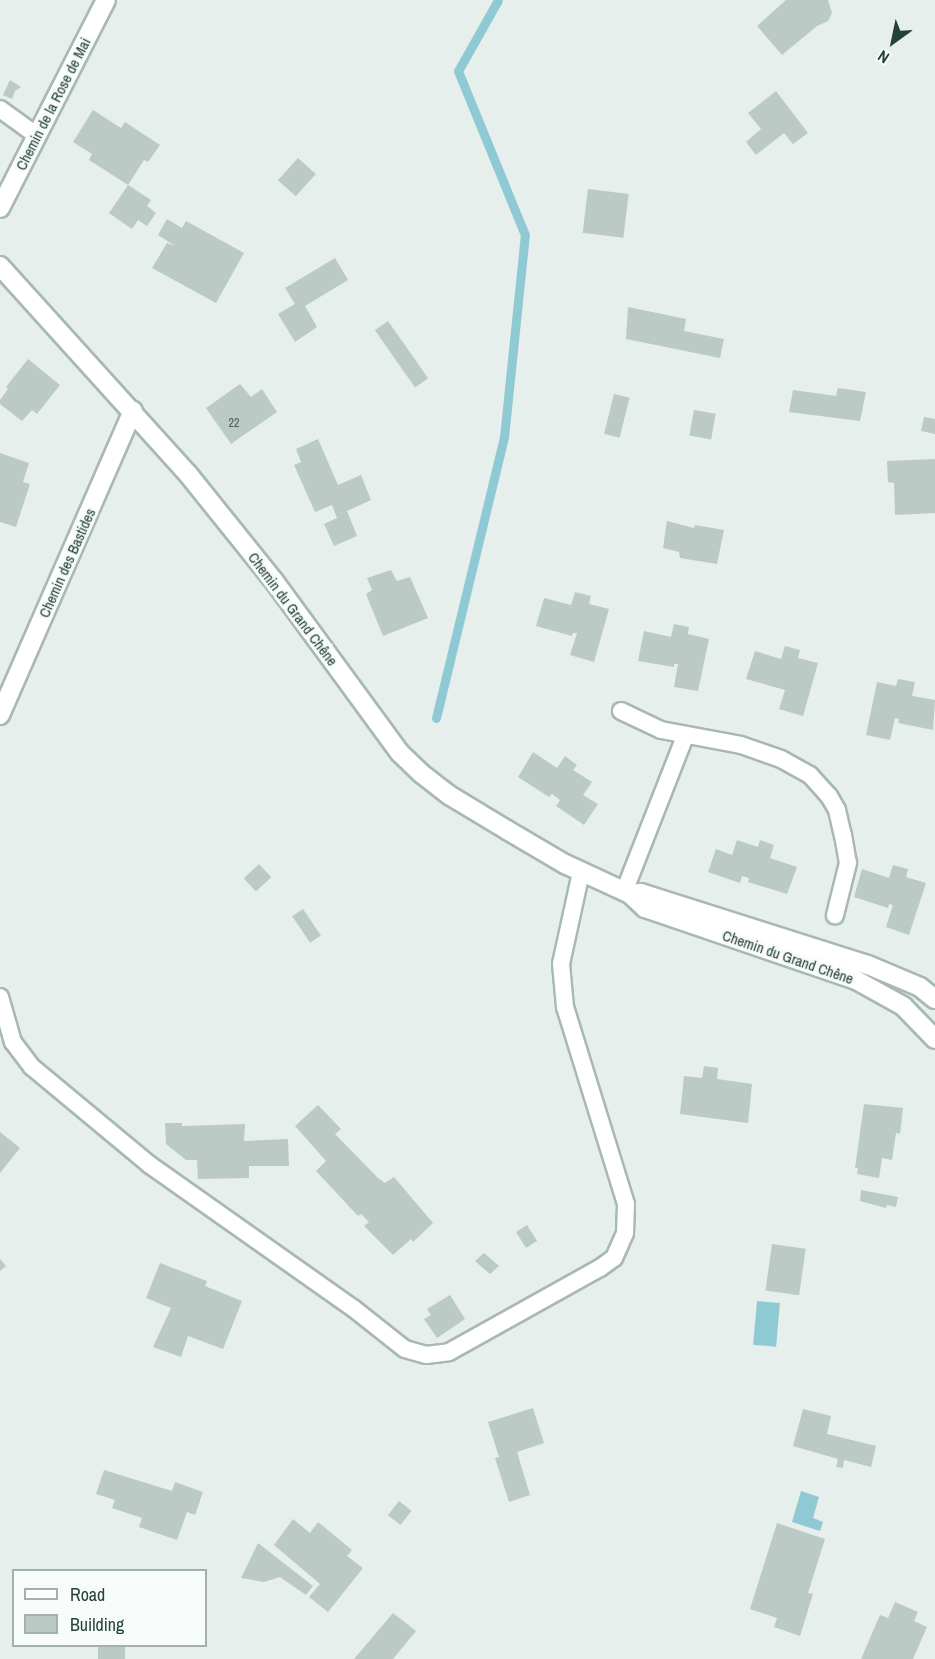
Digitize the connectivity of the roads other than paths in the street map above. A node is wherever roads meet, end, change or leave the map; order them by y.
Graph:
1 (106, 0) edge
2 (0, 109) edge
3 (36, 135) junction
4 (0, 208) edge
5 (0, 266) edge
6 (133, 411) junction
7 (621, 711) dead end
8 (0, 715) edge
9 (685, 736) junction
10 (581, 872) junction
11 (627, 893) junction
12 (835, 915) dead end
13 (0, 997) edge
14 (935, 999) edge
15 (935, 1039) edge

1 - 3 main road, Chemin de la Rose de Mai
2 - 3 lane
3 - 4 main road, Chemin de la Rose de Mai
5 - 6 main road, Chemin du Grand Chêne
6 - 8 main road, Chemin des Bastides
6 - 10 main road, Chemin du Grand Chêne
7 - 9 lane
9 - 11 lane
9 - 12 lane
10 - 11 main road, Chemin du Grand Chêne
10 - 13 lane
11 - 14 main road, Chemin du Grand Chêne
11 - 15 main road, Chemin du Grand Chêne

